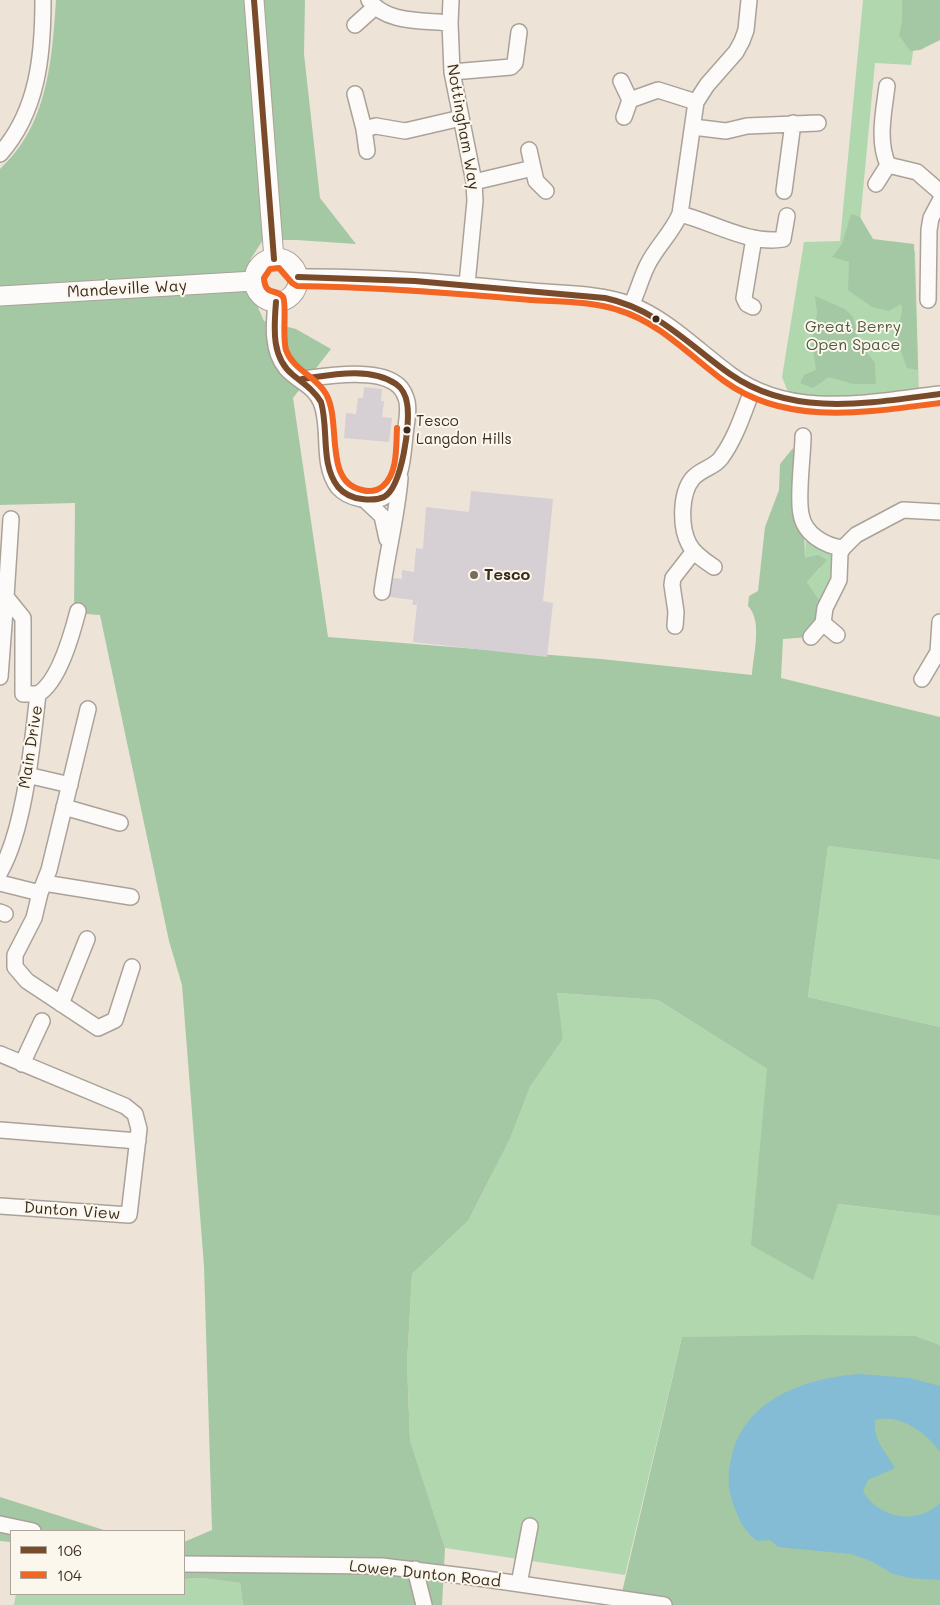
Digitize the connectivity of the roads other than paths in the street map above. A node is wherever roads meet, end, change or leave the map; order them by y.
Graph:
1 (43, 0) edge
2 (254, 0) edge
3 (452, 0) edge
4 (749, 0) edge
5 (372, 4) edge
6 (450, 23) junction
7 (355, 25) dead end
8 (520, 32) dead end
9 (452, 72) junction
10 (621, 81) dead end
11 (887, 86) dead end
12 (355, 94) dead end
13 (630, 100) junction
14 (696, 102) junction
15 (624, 117) dead end
16 (461, 118) junction
17 (793, 123) junction
18 (818, 123) dead end
19 (694, 127) junction
20 (364, 129) junction
21 (529, 150) dead end
22 (368, 151) dead end
23 (0, 154) edge
24 (888, 165) junction
25 (533, 168) junction
26 (474, 182) junction
27 (876, 184) dead end
28 (546, 191) dead end
29 (784, 191) dead end
30 (940, 192) edge
31 (940, 201) edge
32 (680, 214) junction
33 (787, 216) dead end
34 (754, 238) junction
35 (274, 258) junction
36 (298, 277) junction
37 (254, 281) junction
38 (934, 283) edge
39 (466, 284) junction
40 (0, 296) edge
41 (928, 300) dead end
42 (276, 302) junction
43 (631, 305) junction
44 (754, 307) dead end
45 (302, 379) junction
46 (753, 388) junction
47 (940, 394) edge
48 (804, 436) dead end
49 (401, 474) junction
50 (364, 500) junction
51 (940, 512) edge
52 (11, 519) dead end
53 (387, 548) junction
54 (843, 548) junction
55 (694, 551) junction
56 (714, 567) dead end
57 (382, 592) dead end
58 (3, 597) edge
59 (940, 609) edge
60 (78, 611) dead end
61 (940, 620) edge
62 (822, 624) junction
63 (675, 626) dead end
64 (837, 635) dead end
65 (811, 637) dead end
66 (939, 653) edge
67 (0, 677) edge
68 (922, 679) dead end
69 (38, 694) junction
70 (88, 709) dead end
71 (27, 775) junction
72 (70, 785) junction
73 (64, 807) junction
74 (120, 823) dead end
75 (0, 872) edge
76 (0, 883) edge
77 (42, 888) junction
78 (131, 897) dead end
79 (86, 939) dead end
80 (132, 967) dead end
81 (61, 1004) junction
82 (42, 1022) dead end
83 (0, 1054) edge
84 (22, 1064) junction
85 (0, 1130) edge
86 (138, 1140) junction
87 (0, 1206) edge
88 (0, 1524) edge
89 (530, 1526) dead end
90 (28, 1530) edge
91 (185, 1564) edge
92 (415, 1570) junction
93 (519, 1584) junction
94 (610, 1601) edge
95 (424, 1605) edge
96 (664, 1605) edge

1 - 23 street
2 - 35 main road
3 - 6 street, Nottingham Way
4 - 14 street
5 - 6 street
5 - 7 street
6 - 9 street, Nottingham Way
8 - 9 street
9 - 16 street, Nottingham Way
10 - 13 street
11 - 24 street
12 - 20 street
13 - 14 street
13 - 15 street
14 - 19 street
16 - 20 street
16 - 26 street, Nottingham Way
17 - 18 street
17 - 19 street
17 - 29 street
19 - 32 street
20 - 22 street
21 - 25 street
24 - 27 street
24 - 30 street
25 - 26 street
25 - 28 street
26 - 39 street, Nottingham Way
31 - 38 street
32 - 34 street
32 - 43 street
33 - 34 street
34 - 44 street
35 - 36 main road
35 - 37 main road
36 - 39 street
36 - 42 main road
37 - 40 main road, Mandeville Way
37 - 42 main road
38 - 41 street
39 - 43 street
42 - 45 street
43 - 46 street
45 - 49 street
45 - 50 street
46 - 47 street
46 - 55 street
48 - 54 street
49 - 50 street
49 - 53 street
50 - 53 street
51 - 54 street
52 - 58 street
53 - 57 street
54 - 62 street
55 - 56 street
55 - 63 street
58 - 67 street
58 - 69 street, Main Drive
59 - 61 street
60 - 69 street
61 - 66 street
62 - 64 street
62 - 65 street
66 - 68 street
69 - 71 street, Main Drive
70 - 72 street
71 - 72 street
71 - 75 street, Main Drive
72 - 73 street
73 - 74 street
73 - 77 street
76 - 77 street
77 - 78 street
77 - 81 street
79 - 81 street
80 - 81 street
82 - 84 street
83 - 84 street, Dunton View
84 - 86 street, Dunton View
85 - 86 street
86 - 87 street, Dunton View
88 - 90 street
89 - 93 street
91 - 92 street, Lower Dunton Road
92 - 93 street, Lower Dunton Road
92 - 95 street
93 - 94 street, Lower Dunton Road
94 - 96 street, Lower Dunton Road

